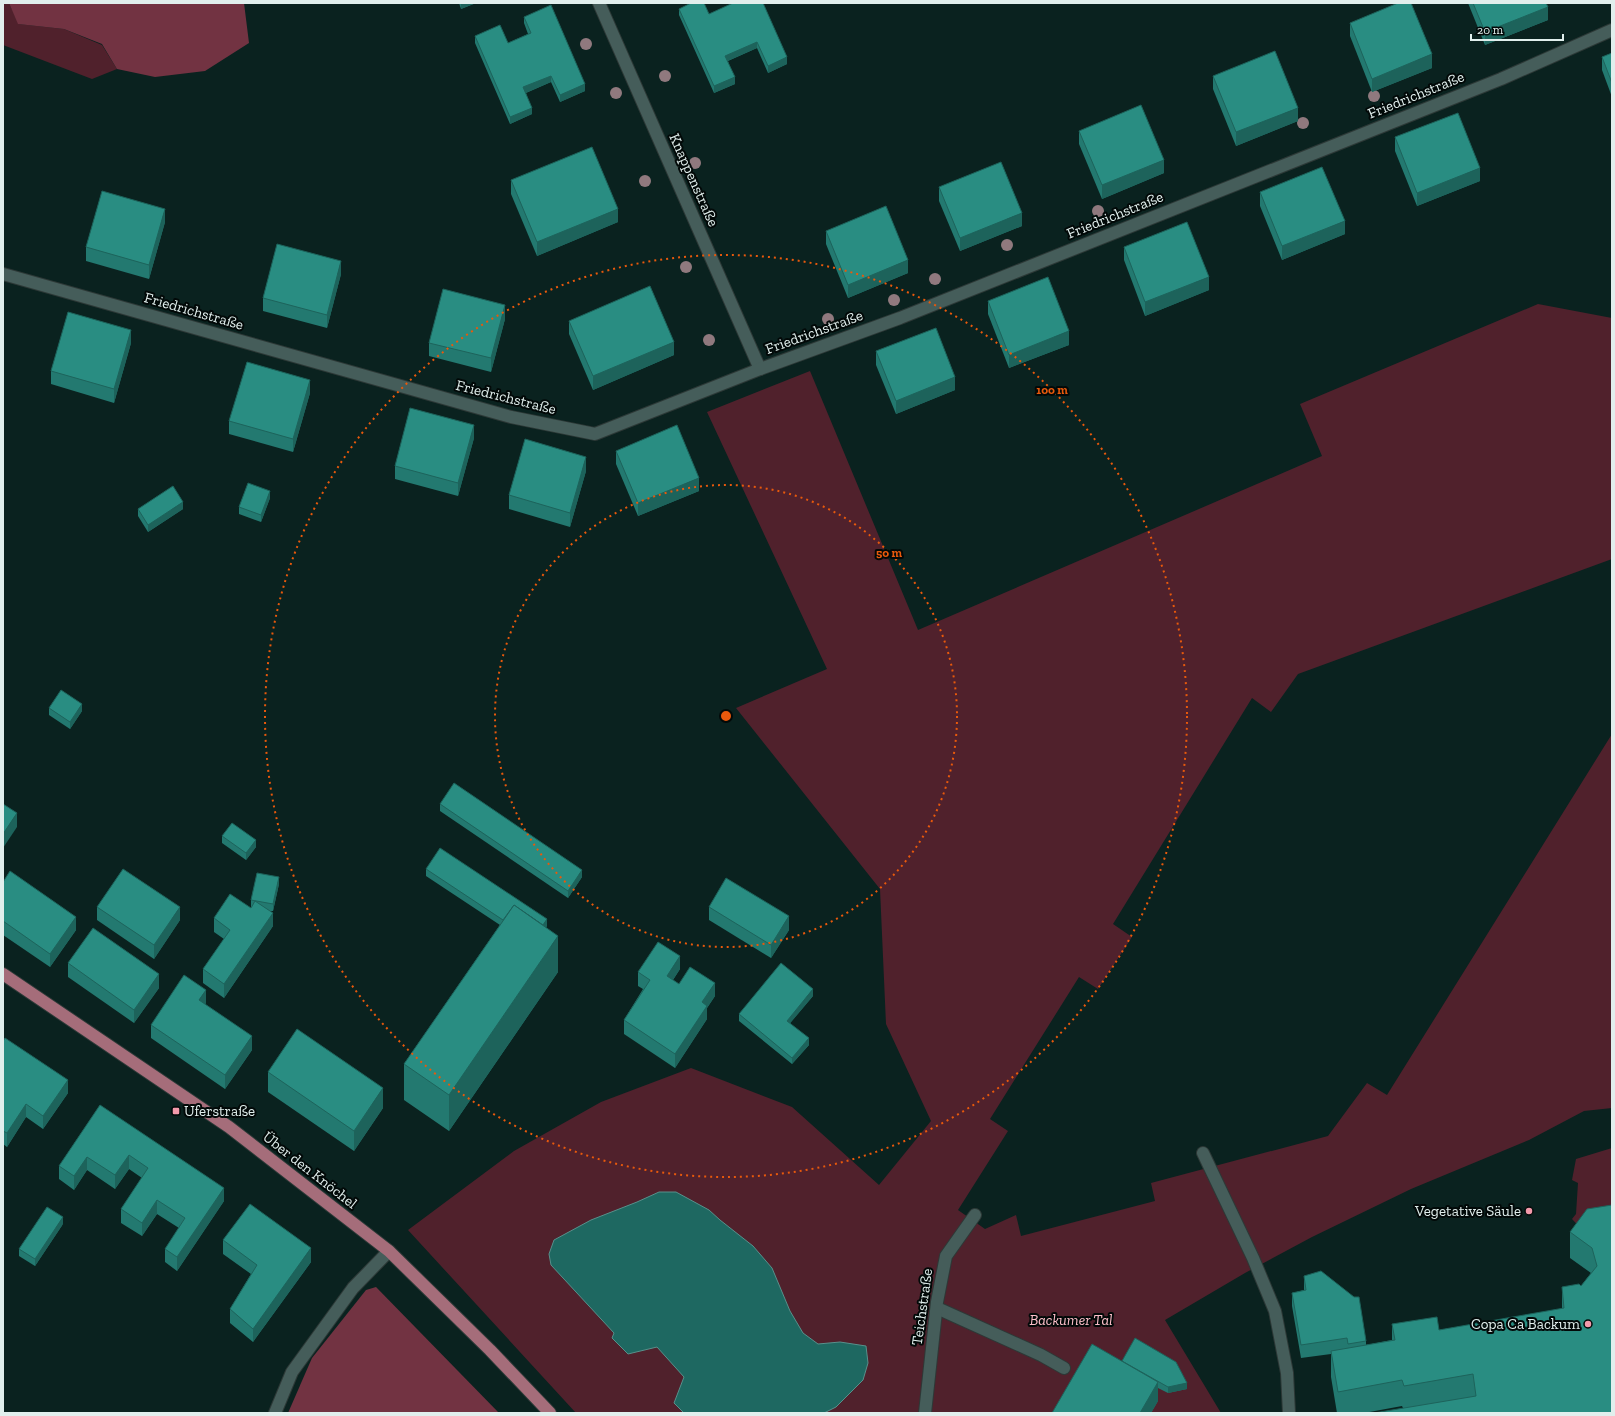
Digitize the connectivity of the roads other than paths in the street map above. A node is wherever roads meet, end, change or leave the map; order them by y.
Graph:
1 (599, 3) edge
2 (1612, 30) edge
3 (3, 274) edge
4 (760, 369) junction
5 (3, 974) edge
6 (1203, 1153) dead end
7 (975, 1215) dead end
8 (389, 1252) junction
9 (937, 1308) junction
10 (1064, 1368) dead end
11 (275, 1413) edge
12 (550, 1413) edge
13 (926, 1413) edge
14 (1290, 1413) edge

1 - 4 street, Knappenstraße
2 - 4 street, Friedrichstraße
3 - 4 street, Friedrichstraße
5 - 8 main road, Über den Knöchel
6 - 14 street
7 - 9 street, Teichstraße
8 - 11 street
8 - 12 main road, Über den Knöchel
9 - 10 street
9 - 13 street, Teichstraße

